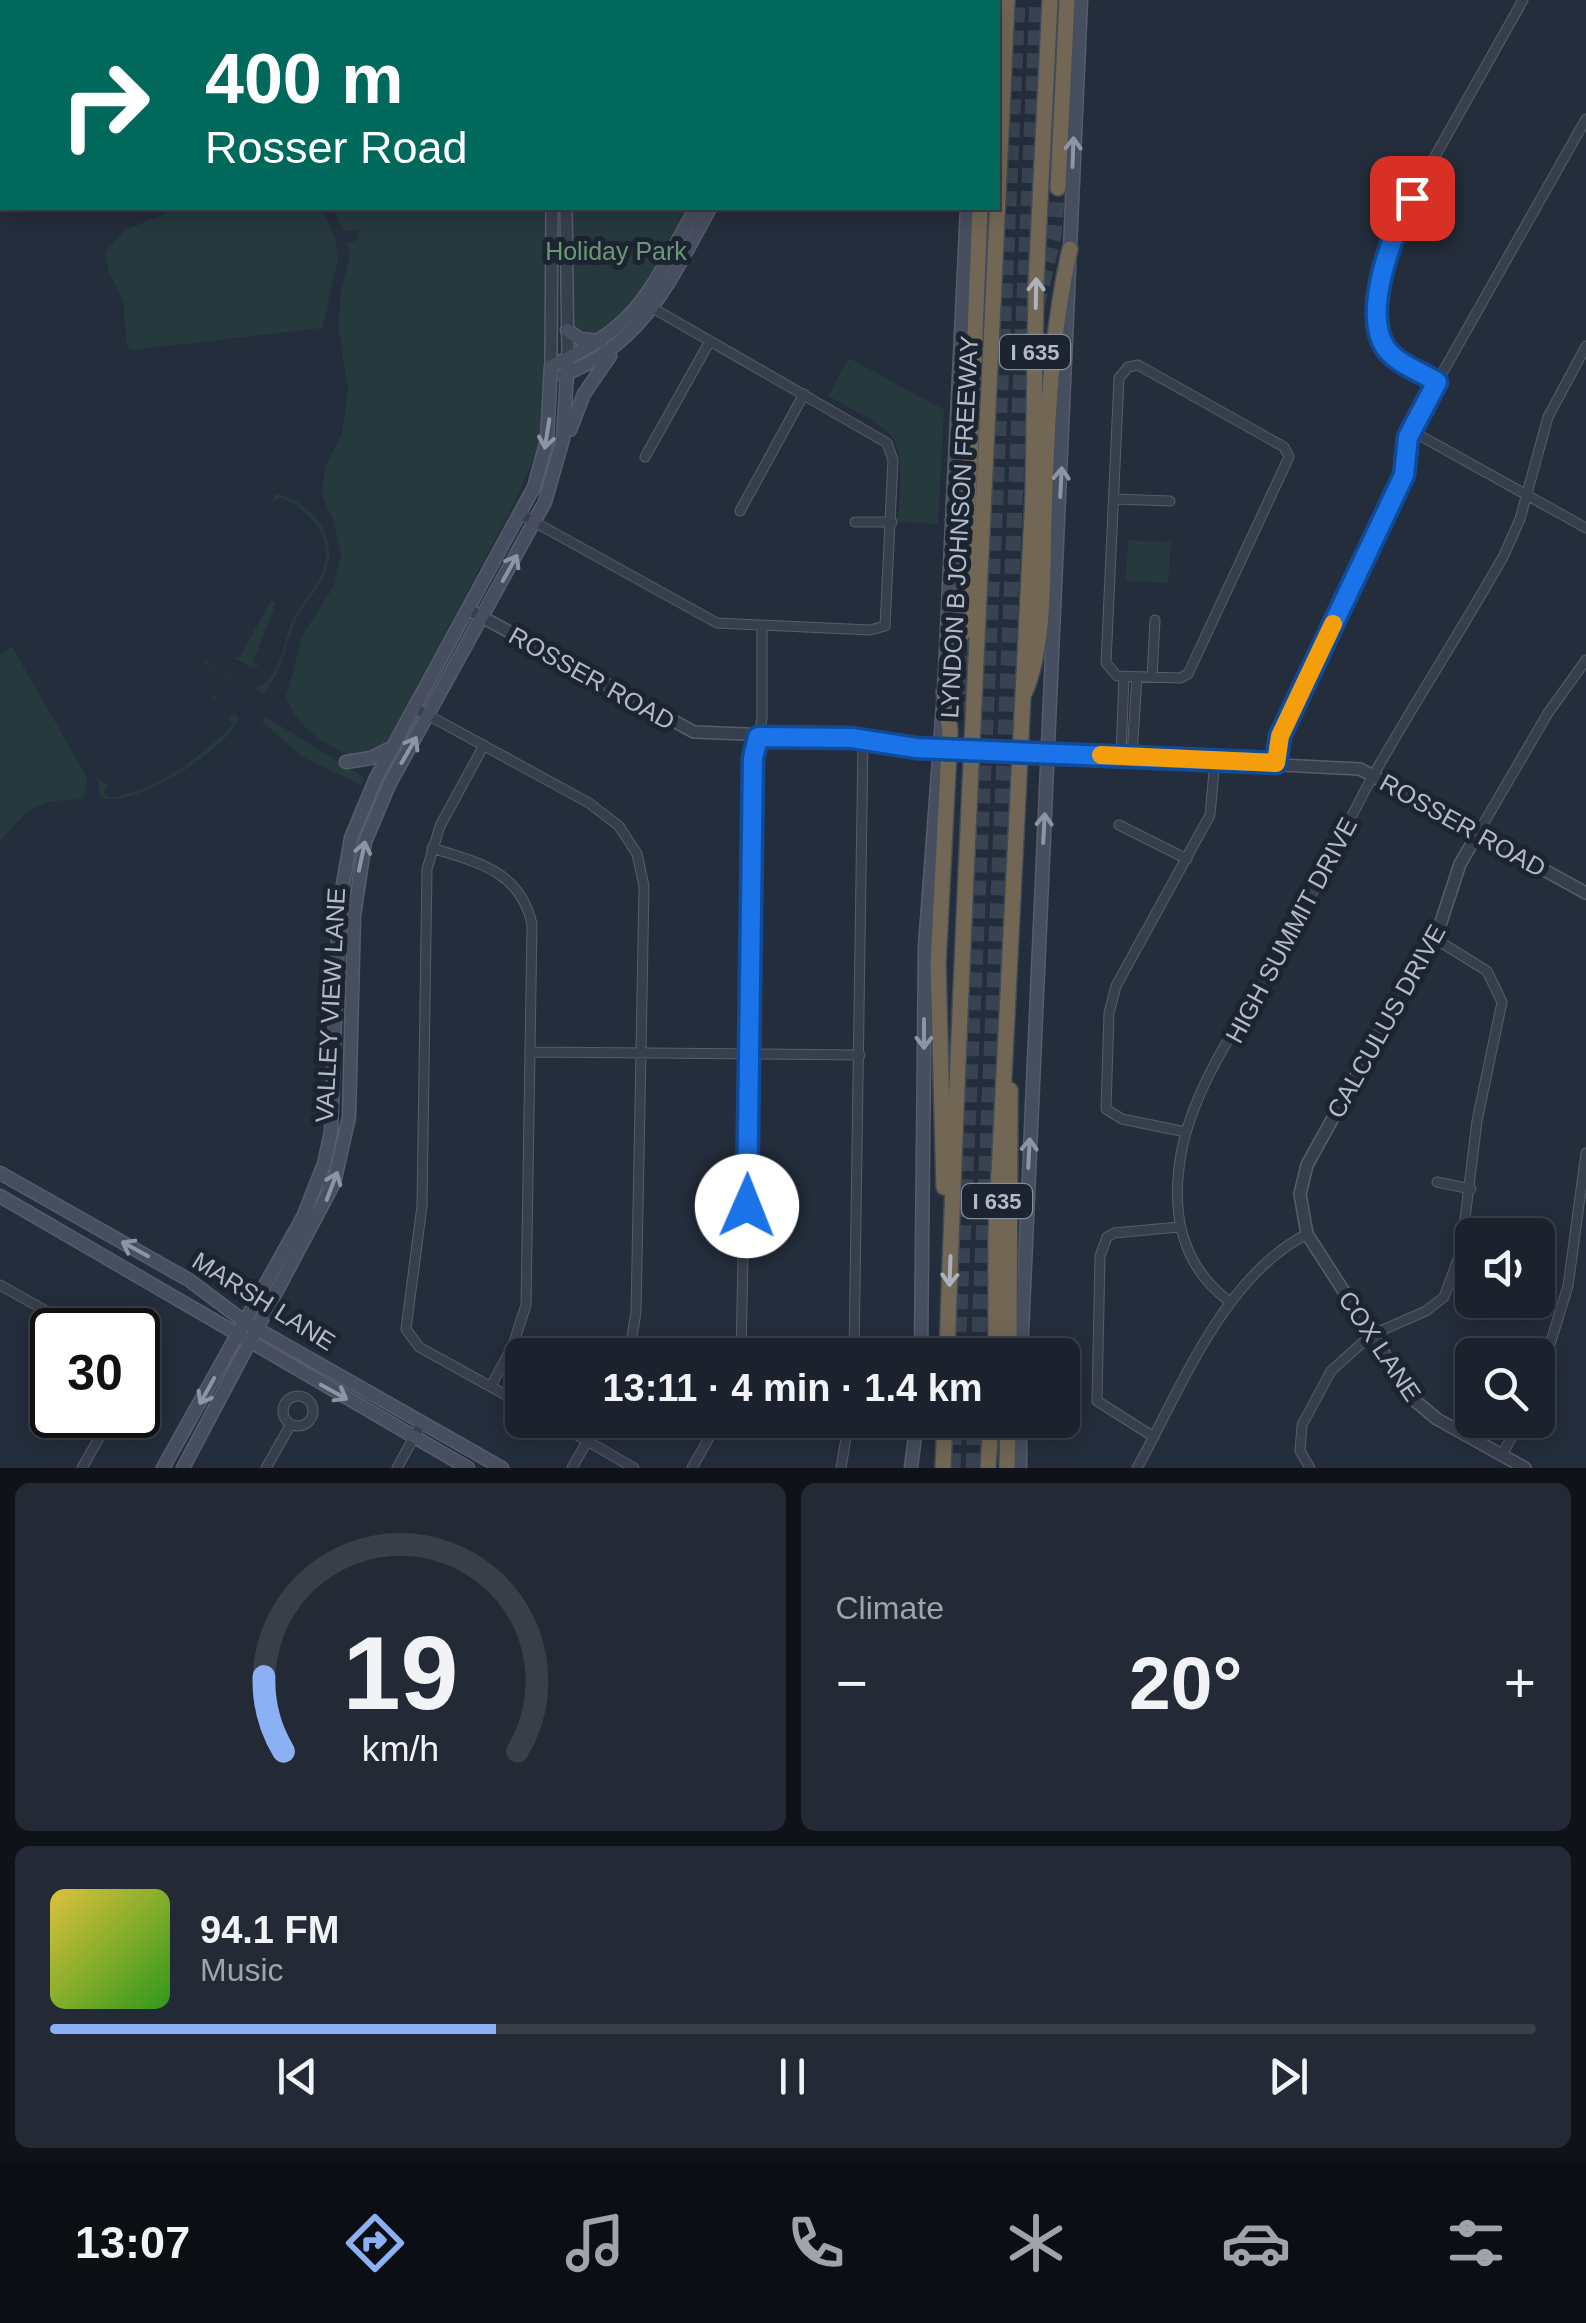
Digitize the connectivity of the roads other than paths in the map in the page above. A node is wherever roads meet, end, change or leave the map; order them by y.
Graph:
1 (1005, 0) edge
2 (1050, 0) edge
3 (1067, 0) edge
4 (1081, 0) edge
5 (1523, 0) edge
6 (1586, 119) edge
7 (1000, 121) edge
8 (1058, 188) tunnel mouth
9 (552, 210) edge
10 (566, 210) edge
11 (695, 210) edge
12 (709, 210) edge
13 (967, 210) edge
14 (980, 210) edge
15 (996, 210) edge
16 (1070, 249) junction
17 (648, 305) junction
18 (567, 330) junction
19 (602, 341) junction
20 (710, 341) junction
21 (618, 346) junction
22 (1586, 346) edge
23 (568, 358) junction
24 (551, 373) junction
25 (568, 374) junction
26 (1437, 382) junction
27 (804, 394) junction
28 (1410, 430) junction
29 (560, 450) junction
30 (645, 458) dead end
31 (1525, 495) junction
32 (1114, 500) junction
33 (1170, 502) dead end
34 (740, 511) dead end
35 (520, 514) junction
36 (535, 522) junction
37 (855, 522) dead end
38 (892, 522) junction
39 (1586, 528) edge
40 (469, 610) junction
41 (482, 617) junction
42 (1155, 620) dead end
43 (762, 627) junction
44 (962, 633) tunnel mouth
45 (1586, 660) edge
46 (1124, 677) junction
47 (1136, 677) junction
48 (1152, 678) junction
49 (944, 692) junction
50 (1020, 705) junction
51 (415, 708) junction
52 (429, 715) junction
53 (758, 737) junction
54 (864, 739) junction
55 (484, 744) junction
56 (394, 746) junction
57 (1126, 756) junction
58 (1215, 760) junction
59 (346, 762) dead end
60 (1276, 763) junction
61 (1374, 776) junction
62 (1119, 825) dead end
63 (1478, 833) junction
64 (432, 848) junction
65 (1186, 859) junction
66 (1586, 893) edge
67 (1432, 937) junction
68 (336, 1012) junction
69 (351, 1013) junction
70 (1004, 1046) junction
71 (532, 1052) junction
72 (642, 1053) junction
73 (750, 1054) junction
74 (860, 1055) junction
75 (1186, 1132) junction
76 (330, 1142) junction
77 (345, 1145) junction
78 (1586, 1152) edge
79 (0, 1173) edge
80 (1437, 1182) dead end
81 (1471, 1189) junction
82 (0, 1196) edge
83 (952, 1218) junction
84 (309, 1221) junction
85 (1178, 1226) junction
86 (1306, 1234) junction
87 (0, 1285) edge
88 (1230, 1302) junction
89 (41, 1308) edge
90 (251, 1326) junction
91 (1371, 1335) junction
92 (632, 1338) edge
93 (742, 1338) edge
94 (854, 1338) edge
95 (921, 1338) edge
96 (948, 1338) edge
97 (996, 1338) edge
98 (1009, 1338) edge
99 (1022, 1338) edge
100 (1552, 1338) edge
101 (243, 1340) junction
102 (491, 1386) junction
103 (505, 1394) edge
104 (422, 1423) junction
105 (291, 1424) dead end
106 (1154, 1437) junction
107 (99, 1438) edge
108 (414, 1438) junction
109 (581, 1438) edge
110 (588, 1438) edge
111 (708, 1438) edge
112 (846, 1438) edge
113 (915, 1438) edge
114 (944, 1438) edge
115 (990, 1438) edge
116 (1008, 1438) edge
117 (1020, 1438) edge
118 (1511, 1438) edge
119 (586, 1441) junction
120 (471, 1450) junction
121 (1502, 1455) junction
122 (466, 1466) edge
123 (82, 1468) edge
124 (163, 1468) edge
125 (183, 1468) edge
126 (266, 1468) edge
127 (398, 1468) edge
128 (502, 1468) edge
129 (572, 1468) edge
130 (634, 1468) edge
131 (692, 1468) edge
132 (841, 1468) edge
133 (911, 1468) edge
134 (943, 1468) edge
135 (988, 1468) edge
136 (1007, 1468) edge
137 (1020, 1468) edge
138 (1136, 1468) edge
139 (1310, 1468) edge
140 (1525, 1468) edge

1 - 7 highway, LYNDON B JOHNSON FREEWAY / I 635
50 -> 2 highway, I 635
3 - 8 highway
16 -> 4 main road
5 - 26 street
6 - 26 street
9 - 24 street
10 - 18 street
11 - 17 main road
12 - 17 main road
13 - 49 main road, LYNDON B JOHNSON FREEWAY
14 - 44 highway
15 - 83 highway, LYNDON B JOHNSON FREEWAY / I 635
16 - 50 highway
99 -> 16 main road
17 - 19 main road
17 - 20 street
17 - 21 main road
18 - 19 main road
18 - 23 street
19 - 23 main road
20 - 27 street
20 - 30 street
21 - 25 main road
21 - 29 main road
22 - 31 street, HIGH SUMMIT DRIVE
23 - 24 main road
23 - 25 main road, VALLEY VIEW LANE
24 - 25 main road
24 -> 35 main road, VALLEY VIEW LANE
25 - 29 main road, VALLEY VIEW LANE
26 - 28 street
27 - 34 street
27 - 38 street
28 - 31 street
28 - 60 street
29 - 36 main road, VALLEY VIEW LANE
31 - 39 street
31 - 61 street, HIGH SUMMIT DRIVE
32 - 33 street
32 - 46 street
32 - 48 street
35 - 36 street
35 - 40 main road, VALLEY VIEW LANE
41 -> 36 main road, VALLEY VIEW LANE
36 - 43 street
37 - 38 street
38 - 43 street
40 - 41 street, ROSSER ROAD
40 - 51 main road, VALLEY VIEW LANE
41 - 52 main road, VALLEY VIEW LANE
41 - 53 street, ROSSER ROAD
42 - 48 street
43 - 53 street
45 - 63 street, CALCULUS DRIVE
46 - 47 street
46 - 57 street
47 - 48 street
47 - 57 street
49 - 83 highway
49 -> 95 main road, LYNDON B JOHNSON FREEWAY
50 - 70 highway, I 635
51 - 52 street
51 - 56 main road, VALLEY VIEW LANE
52 - 55 street
69 -> 52 main road, VALLEY VIEW LANE
53 - 54 street, ROSSER ROAD
53 - 73 street
54 - 57 street, ROSSER ROAD, bridge
54 - 74 street
55 - 64 street
55 - 72 street
56 - 59 main road
56 - 68 main road, VALLEY VIEW LANE
57 - 58 street, ROSSER ROAD
58 - 60 street, ROSSER ROAD
58 - 65 street
60 - 61 street, ROSSER ROAD
61 - 63 street, ROSSER ROAD
61 - 75 street, HIGH SUMMIT DRIVE
62 - 65 street
63 - 66 street, ROSSER ROAD
63 - 67 street, CALCULUS DRIVE
64 - 71 street
64 - 102 street
65 - 75 street
67 - 81 street
67 - 86 street, CALCULUS DRIVE
68 - 69 main road
68 - 76 main road, VALLEY VIEW LANE
69 - 77 main road, VALLEY VIEW LANE
70 - 97 highway, I 635
70 - 98 highway
71 - 72 street
71 - 102 street
72 - 73 street
72 - 92 street
73 - 74 street
73 - 93 street
74 - 94 street
75 - 85 street, HIGH SUMMIT DRIVE
76 - 77 main road
76 - 84 main road, VALLEY VIEW LANE
84 -> 77 main road, VALLEY VIEW LANE
78 - 100 street
90 -> 79 main road, MARSH LANE
80 - 81 street
81 - 91 street
82 - 101 main road, MARSH LANE
83 -> 96 highway, LYNDON B JOHNSON FREEWAY / I 635
84 - 90 main road, VALLEY VIEW LANE
85 - 88 street, HIGH SUMMIT DRIVE
85 - 106 street
86 - 88 street
86 - 91 street, COX LANE
87 - 89 street
88 - 106 street
90 - 101 main road, VALLEY VIEW LANE
90 - 104 main road, MARSH LANE
91 - 121 street, COX LANE
91 - 139 street
101 -> 108 main road, MARSH LANE
101 -> 124 main road, VALLEY VIEW LANE
101 - 125 main road, VALLEY VIEW LANE
102 - 103 street
104 - 108 street
104 - 120 main road, MARSH LANE
105 - 126 street
106 - 138 street
107 - 123 street
108 - 122 main road, MARSH LANE
108 - 127 street
109 - 119 street
110 - 119 street
111 - 131 street
112 - 132 street
113 - 133 main road
114 - 134 highway
115 - 135 highway
116 - 136 highway
117 - 137 main road
118 - 121 street
119 - 129 street
119 - 130 street
120 - 122 main road
120 - 128 main road, MARSH LANE
121 - 140 street, COX LANE

